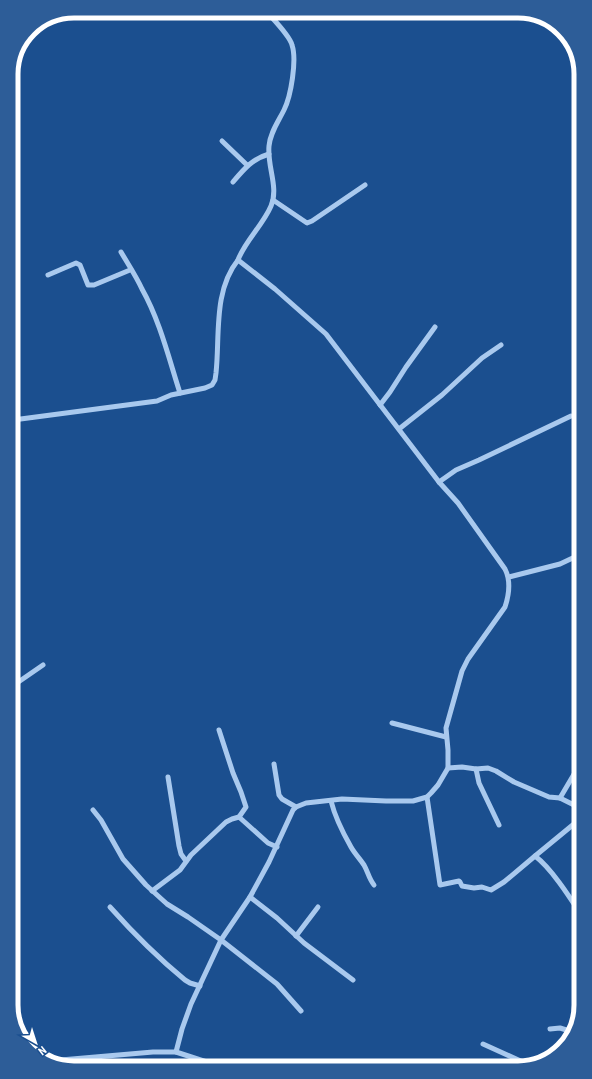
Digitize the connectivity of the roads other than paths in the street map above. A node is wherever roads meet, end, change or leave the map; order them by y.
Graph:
1 (272, 18) edge
2 (222, 141) dead end
3 (269, 154) junction
4 (247, 165) junction
5 (233, 182) dead end
6 (365, 185) dead end
7 (273, 200) junction
8 (121, 252) dead end
9 (238, 260) junction
10 (130, 270) junction
11 (48, 275) dead end
12 (435, 327) dead end
13 (501, 345) dead end
14 (180, 393) junction
15 (380, 405) junction
16 (571, 416) dead end
17 (18, 419) edge
18 (399, 429) junction
19 (439, 482) junction
20 (574, 557) edge
21 (509, 577) junction
22 (43, 665) dead end
23 (18, 682) edge
24 (392, 723) dead end
25 (219, 730) dead end
26 (446, 737) junction
27 (274, 764) dead end
28 (448, 768) junction
29 (476, 769) junction
30 (574, 774) edge
31 (168, 777) dead end
32 (427, 797) junction
33 (560, 798) junction
34 (331, 801) junction
35 (574, 805) edge
36 (296, 807) junction
37 (93, 810) dead end
38 (239, 817) junction
39 (574, 824) edge
40 (498, 825) dead end
41 (277, 847) junction
42 (535, 856) junction
43 (186, 862) junction
44 (374, 885) dead end
45 (152, 891) junction
46 (250, 897) junction
47 (574, 905) edge
48 (110, 907) dead end
49 (318, 907) dead end
50 (296, 936) junction
51 (221, 940) junction
52 (353, 980) dead end
53 (200, 986) junction
54 (302, 1011) dead end
55 (550, 1029) dead end
56 (568, 1030) edge
57 (483, 1044) dead end
58 (176, 1052) junction
59 (63, 1060) edge
60 (204, 1061) edge
61 (520, 1061) edge

1 - 3 street
2 - 4 street
3 - 4 street
3 - 7 street
4 - 5 street
6 - 7 street
7 - 9 street
8 - 10 street
9 - 14 street
9 - 15 street
10 - 11 street
10 - 14 street
12 - 15 street
13 - 18 street
14 - 17 street
15 - 18 street
16 - 19 street
18 - 19 street
19 - 21 street
20 - 21 street
21 - 26 street
22 - 23 street
24 - 26 street
25 - 38 street
26 - 28 street
27 - 36 street
28 - 29 street
28 - 32 street
29 - 33 street
29 - 40 street
30 - 33 street
31 - 43 street
32 - 34 street
32 - 42 street
33 - 35 street
34 - 36 street
34 - 44 street
36 - 41 street
37 - 45 street
38 - 41 street
38 - 43 street
39 - 42 street
41 - 46 street
42 - 47 street
43 - 45 street
45 - 51 street
46 - 50 street
46 - 51 street
48 - 53 street
49 - 50 street
50 - 52 street
51 - 53 street
51 - 54 street
53 - 58 street
55 - 56 street
57 - 61 street
58 - 59 street
58 - 60 street

